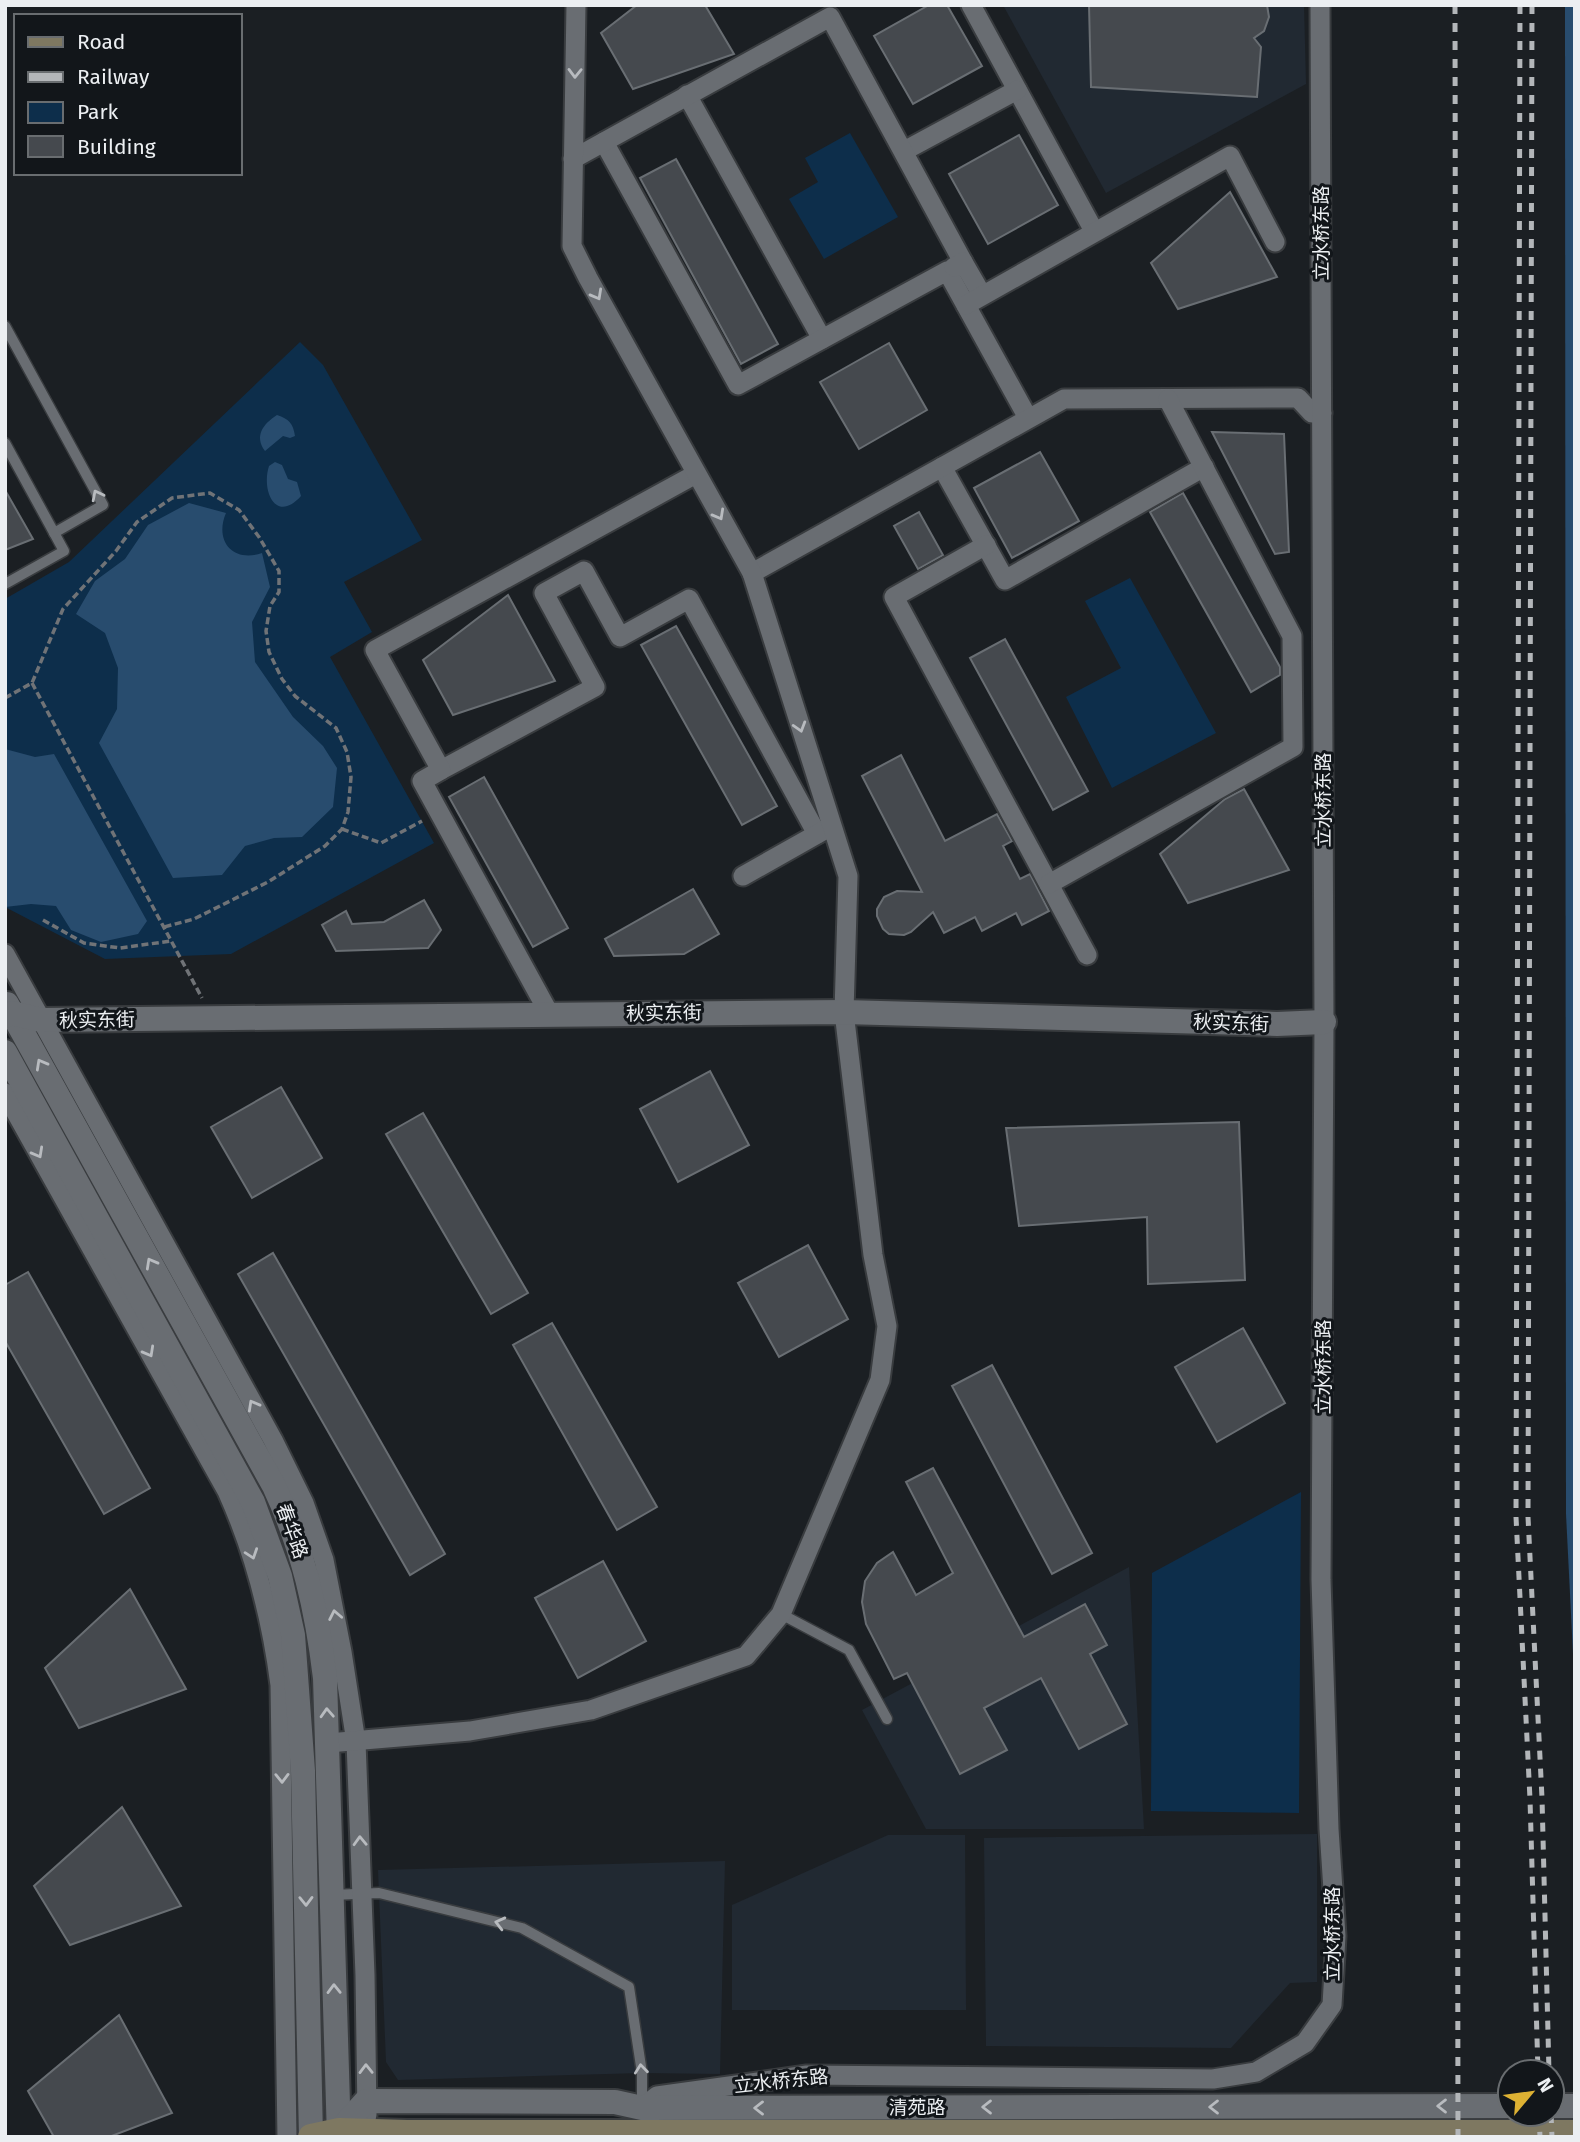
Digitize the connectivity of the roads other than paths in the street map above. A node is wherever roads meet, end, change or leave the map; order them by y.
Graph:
1 (576, 5) edge
2 (971, 5) edge
3 (1320, 5) edge
4 (1017, 90) junction
5 (687, 95) junction
6 (604, 142) junction
7 (904, 151) junction
8 (573, 159) junction
9 (1094, 231) junction
10 (1275, 242) dead end
11 (955, 266) junction
12 (974, 300) junction
13 (5, 326) edge
14 (822, 339) junction
15 (1168, 399) junction
16 (1322, 413) junction
17 (1028, 418) junction
18 (5, 443) edge
19 (942, 467) junction
20 (1204, 467) junction
21 (696, 474) junction
22 (54, 533) junction
23 (986, 545) junction
24 (752, 573) junction
25 (5, 584) edge
26 (441, 770) junction
27 (824, 830) junction
28 (743, 876) dead end
29 (1049, 884) junction
30 (5, 954) edge
31 (1087, 955) dead end
32 (8, 1010) edge
33 (844, 1012) junction
34 (551, 1015) junction
35 (41, 1020) junction
36 (1324, 1022) junction
37 (5, 1052) edge
38 (5, 1093) edge
39 (781, 1614) junction
40 (887, 1719) dead end
41 (356, 1742) junction
42 (328, 1743) junction
43 (362, 1894) junction
44 (332, 1895) junction
45 (366, 2101) junction
46 (1496, 2106) edge
47 (643, 2126) edge
48 (1575, 2133) edge
49 (339, 2134) edge
50 (367, 2135) edge
51 (287, 2137) edge
52 (311, 2137) edge

1 -> 8 street
2 - 4 street
3 - 16 street, 立水桥东路
4 - 7 street
4 - 9 street
5 - 6 street
5 - 7 street
5 - 14 street
6 - 8 street
6 - 14 street
7 - 11 street
8 -> 21 street
9 - 10 street
9 - 12 street
11 - 12 street
11 - 14 street
12 - 17 street
22 -> 13 lane
15 - 16 street
15 - 17 street
15 - 20 street
16 - 36 street, 立水桥东路
17 - 19 street
18 - 22 lane
19 - 23 street
19 - 24 street
20 - 23 street
20 - 29 street
21 -> 24 street
21 - 26 street
22 - 25 lane
23 - 29 street
24 -> 27 street
26 - 27 street
26 - 34 street
27 - 28 street
27 - 33 street
29 - 31 street
30 - 35 street
32 - 35 street, 秋实东街
42 -> 32 street, 春华路
33 - 34 street, 秋实东街
33 - 36 street, 秋实东街
33 - 39 street
34 - 35 street, 秋实东街
41 -> 35 street
36 - 47 street, 立水桥东路
37 -> 52 street, 春华路
38 -> 51 street
39 - 40 lane
39 - 41 street
41 - 42 street
43 -> 41 street
42 - 44 street, 春华路
43 - 44 lane
45 -> 43 street
47 -> 43 lane
49 -> 44 street, 春华路
45 - 47 street, 清苑路
45 - 49 street
45 - 50 street
46 -> 47 street, 清苑路
47 - 48 main road, 清苑路
47 - 50 main road, 清苑路
49 - 50 main road, 清苑路
49 - 52 main road, 清苑路

